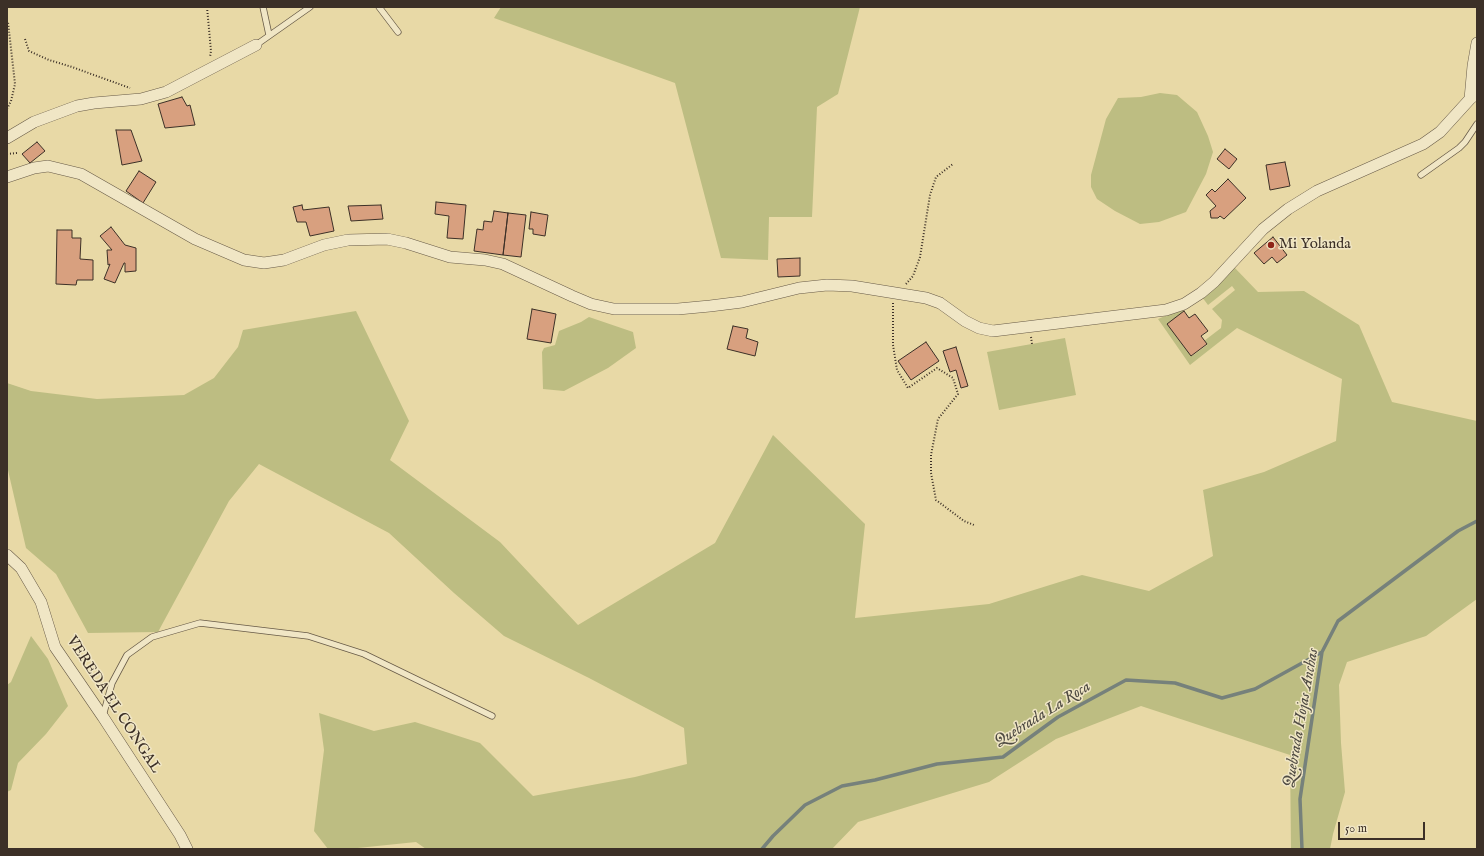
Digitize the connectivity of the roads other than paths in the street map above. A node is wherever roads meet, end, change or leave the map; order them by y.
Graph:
1 (263, 7) edge
2 (310, 7) edge
3 (378, 7) edge
4 (398, 32) dead end
5 (269, 35) junction
6 (1477, 43) edge
7 (256, 45) joint
8 (1477, 82) edge
9 (1474, 98) edge
10 (1477, 124) edge
11 (7, 138) edge
12 (1421, 175) dead end
13 (7, 177) edge
14 (7, 555) edge
15 (103, 716) junction
16 (492, 716) dead end
17 (187, 849) edge

1 - 5 lane
2 - 5 lane
3 - 4 lane
5 - 7 lane
6 - 9 street
7 - 11 street
8 - 9 lane
9 - 13 street
10 - 12 lane
14 - 15 street, VEREDA EL CONGAL
15 - 16 lane
15 - 17 street, VEREDA EL CONGAL

